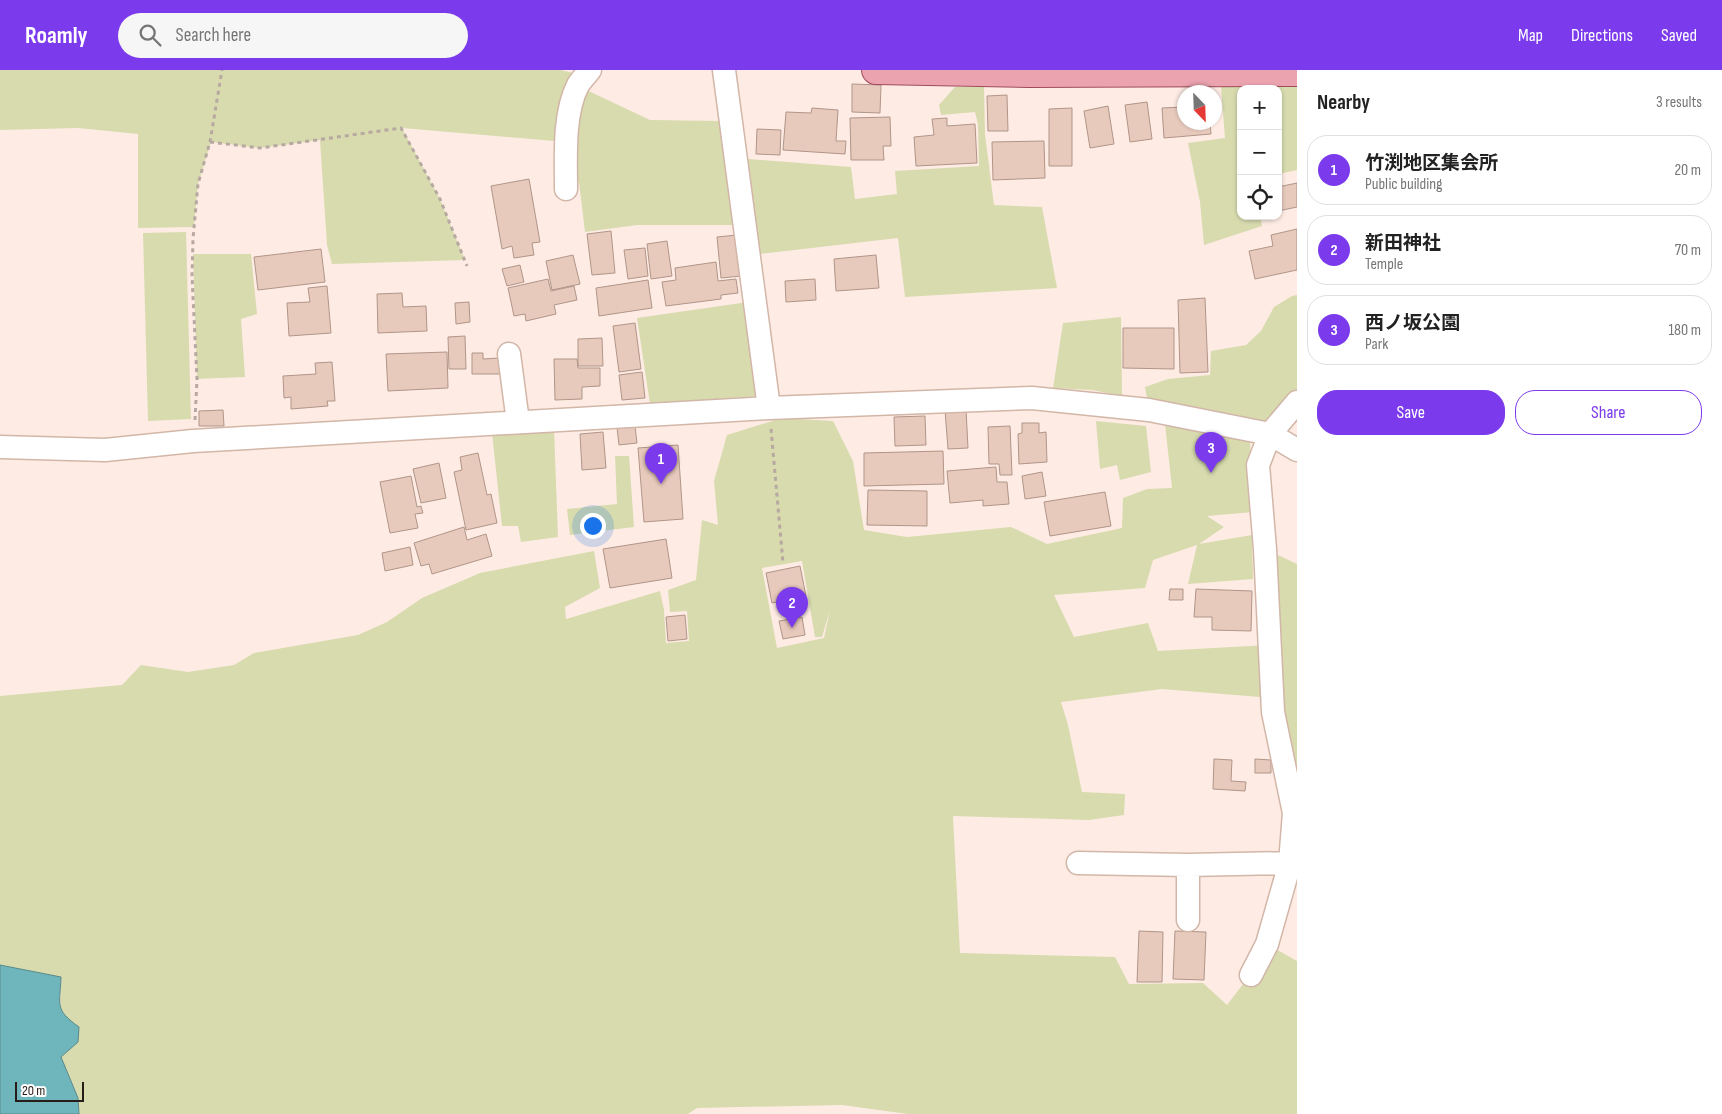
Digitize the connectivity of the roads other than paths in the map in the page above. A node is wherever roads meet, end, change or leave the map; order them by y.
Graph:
1 (590, 70) edge
2 (724, 70) edge
3 (876, 70) edge
4 (1029, 72) edge
5 (1297, 72) edge
6 (566, 189) dead end
7 (509, 354) dead end
8 (1297, 402) edge
9 (769, 408) junction
10 (518, 422) junction
11 (1270, 434) junction
12 (0, 447) edge
13 (1297, 450) edge
14 (1078, 863) dead end
15 (1290, 863) junction
16 (1188, 865) junction
17 (1188, 920) dead end
18 (1251, 975) dead end

1 - 6 street
2 - 9 street
3 - 4 main road
4 - 5 main road
7 - 10 street
8 - 11 street
9 - 10 street
9 - 11 street
10 - 12 street
11 - 13 street
11 - 15 street
14 - 16 street
15 - 16 street
15 - 18 street
16 - 17 street

